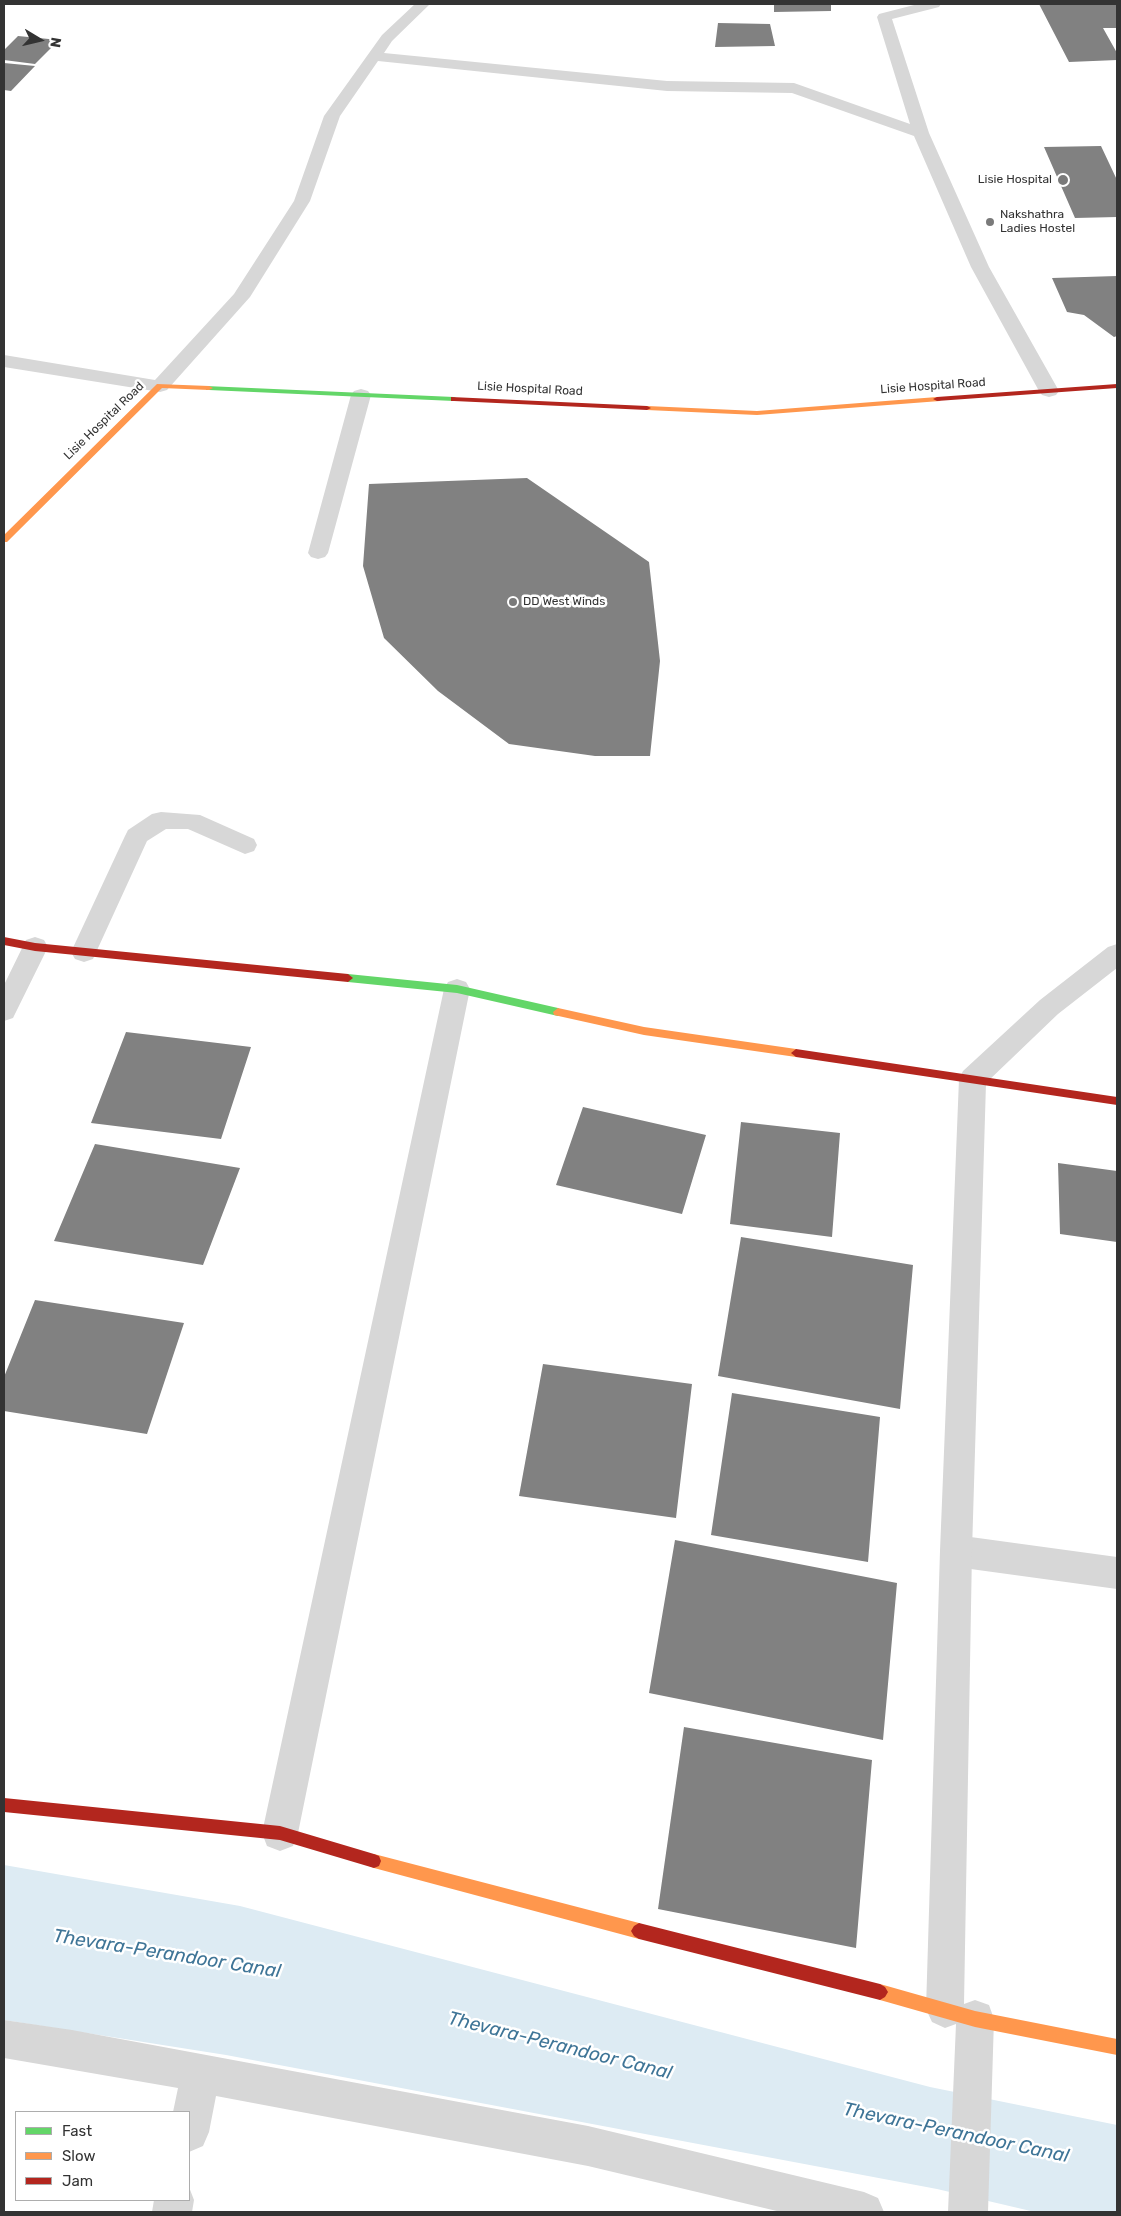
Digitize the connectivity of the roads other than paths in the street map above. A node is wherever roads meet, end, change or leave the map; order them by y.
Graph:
1 (423, 4) edge
2 (934, 4) edge
3 (374, 56) junction
4 (921, 133) junction
5 (4, 361) edge
6 (160, 386) junction
7 (1117, 386) edge
8 (1049, 391) junction
9 (361, 395) junction
10 (4, 540) edge
11 (318, 553) dead end
12 (245, 845) dead end
13 (4, 940) edge
14 (35, 947) junction
15 (84, 952) junction
16 (1117, 954) edge
17 (457, 989) junction
18 (4, 1011) edge
19 (973, 1079) junction
20 (1117, 1102) edge
21 (956, 1551) junction
22 (1117, 1573) edge
23 (4, 1805) edge
24 (280, 1833) junction
25 (960, 2014) junction
26 (4, 2039) edge
27 (1117, 2047) edge
28 (201, 2074) junction
29 (190, 2127) edge
30 (864, 2212) edge
31 (968, 2212) edge

1 - 3 street
2 - 4 street
3 - 4 street
3 - 6 street
4 - 8 street
5 - 6 street
6 - 9 street, Lisie Hospital Road
6 - 10 street, Lisie Hospital Road
7 - 8 street, Lisie Hospital Road
8 - 9 street, Lisie Hospital Road
9 - 11 street
12 - 15 street
13 - 14 street
14 - 15 street
14 - 18 street
15 - 17 street
16 - 19 street
17 - 19 street
17 - 24 street
19 - 20 street
19 - 21 street
21 - 22 street
21 - 25 street
23 - 24 street
24 - 25 street
25 - 27 street
25 - 31 street
26 - 28 street
28 - 29 street
28 - 30 street

